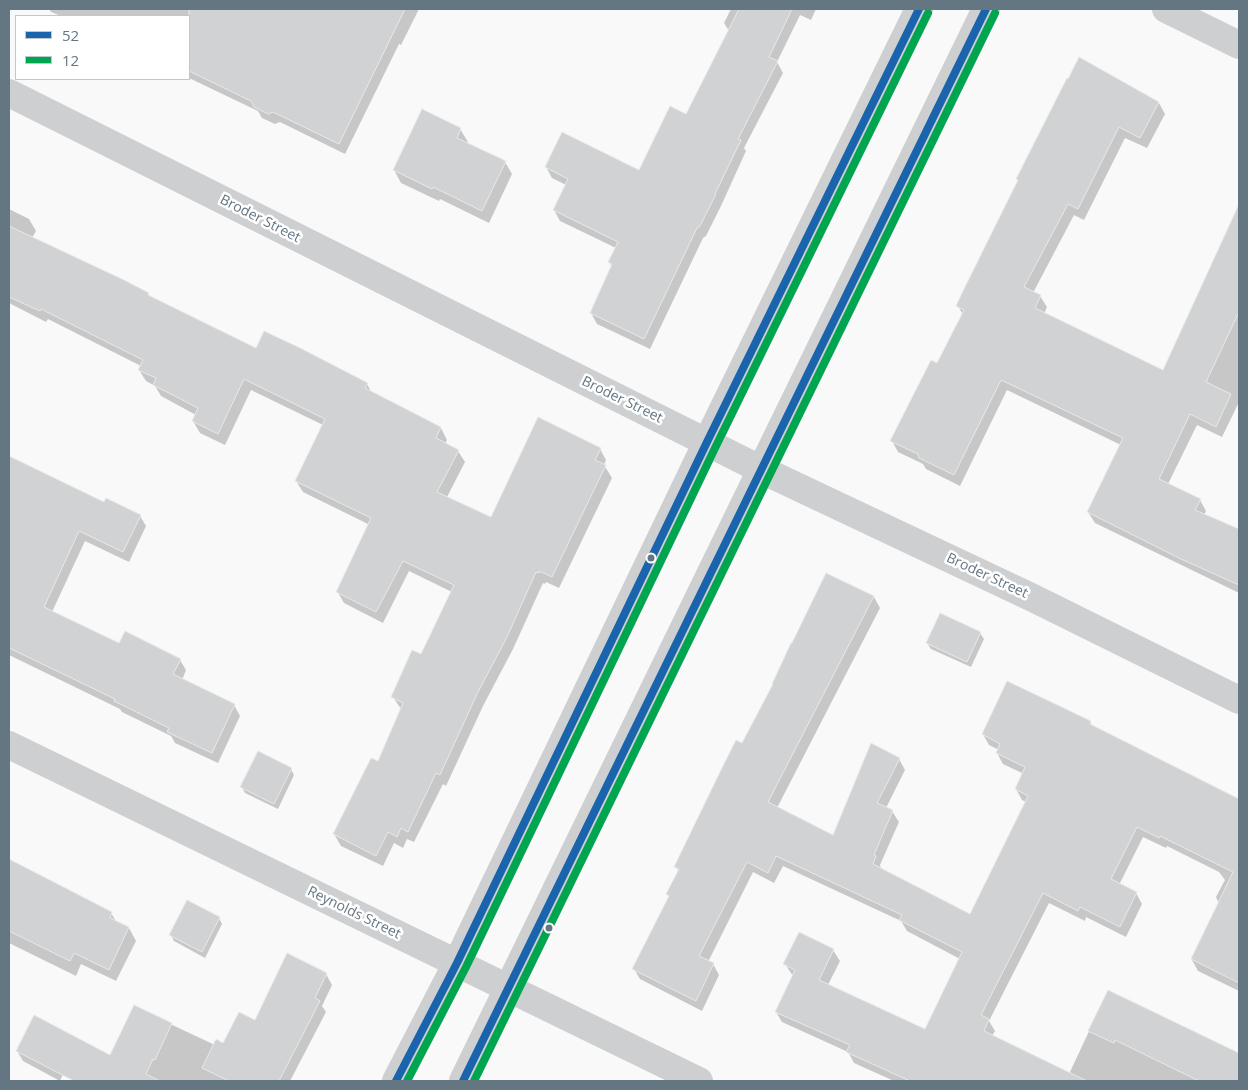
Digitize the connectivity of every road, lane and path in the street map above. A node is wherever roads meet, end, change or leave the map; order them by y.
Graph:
1 (920, 9) edge
2 (986, 9) edge
3 (1166, 9) edge
4 (1239, 46) edge
5 (9, 93) edge
6 (707, 442) junction
7 (762, 470) junction
8 (1239, 700) edge
9 (9, 745) edge
10 (457, 963) junction
11 (508, 988) junction
12 (396, 1081) edge
13 (463, 1081) edge
14 (699, 1081) edge

1 - 6 street
2 - 7 street
3 - 4 street
5 - 6 street, Broder Street
6 - 7 street, Broder Street
6 - 10 street
7 - 8 street, Broder Street
7 - 11 street
9 - 10 street, Reynolds Street
10 - 11 street, Reynolds Street
10 - 12 street
11 - 13 street
11 - 14 street, Reynolds Street

